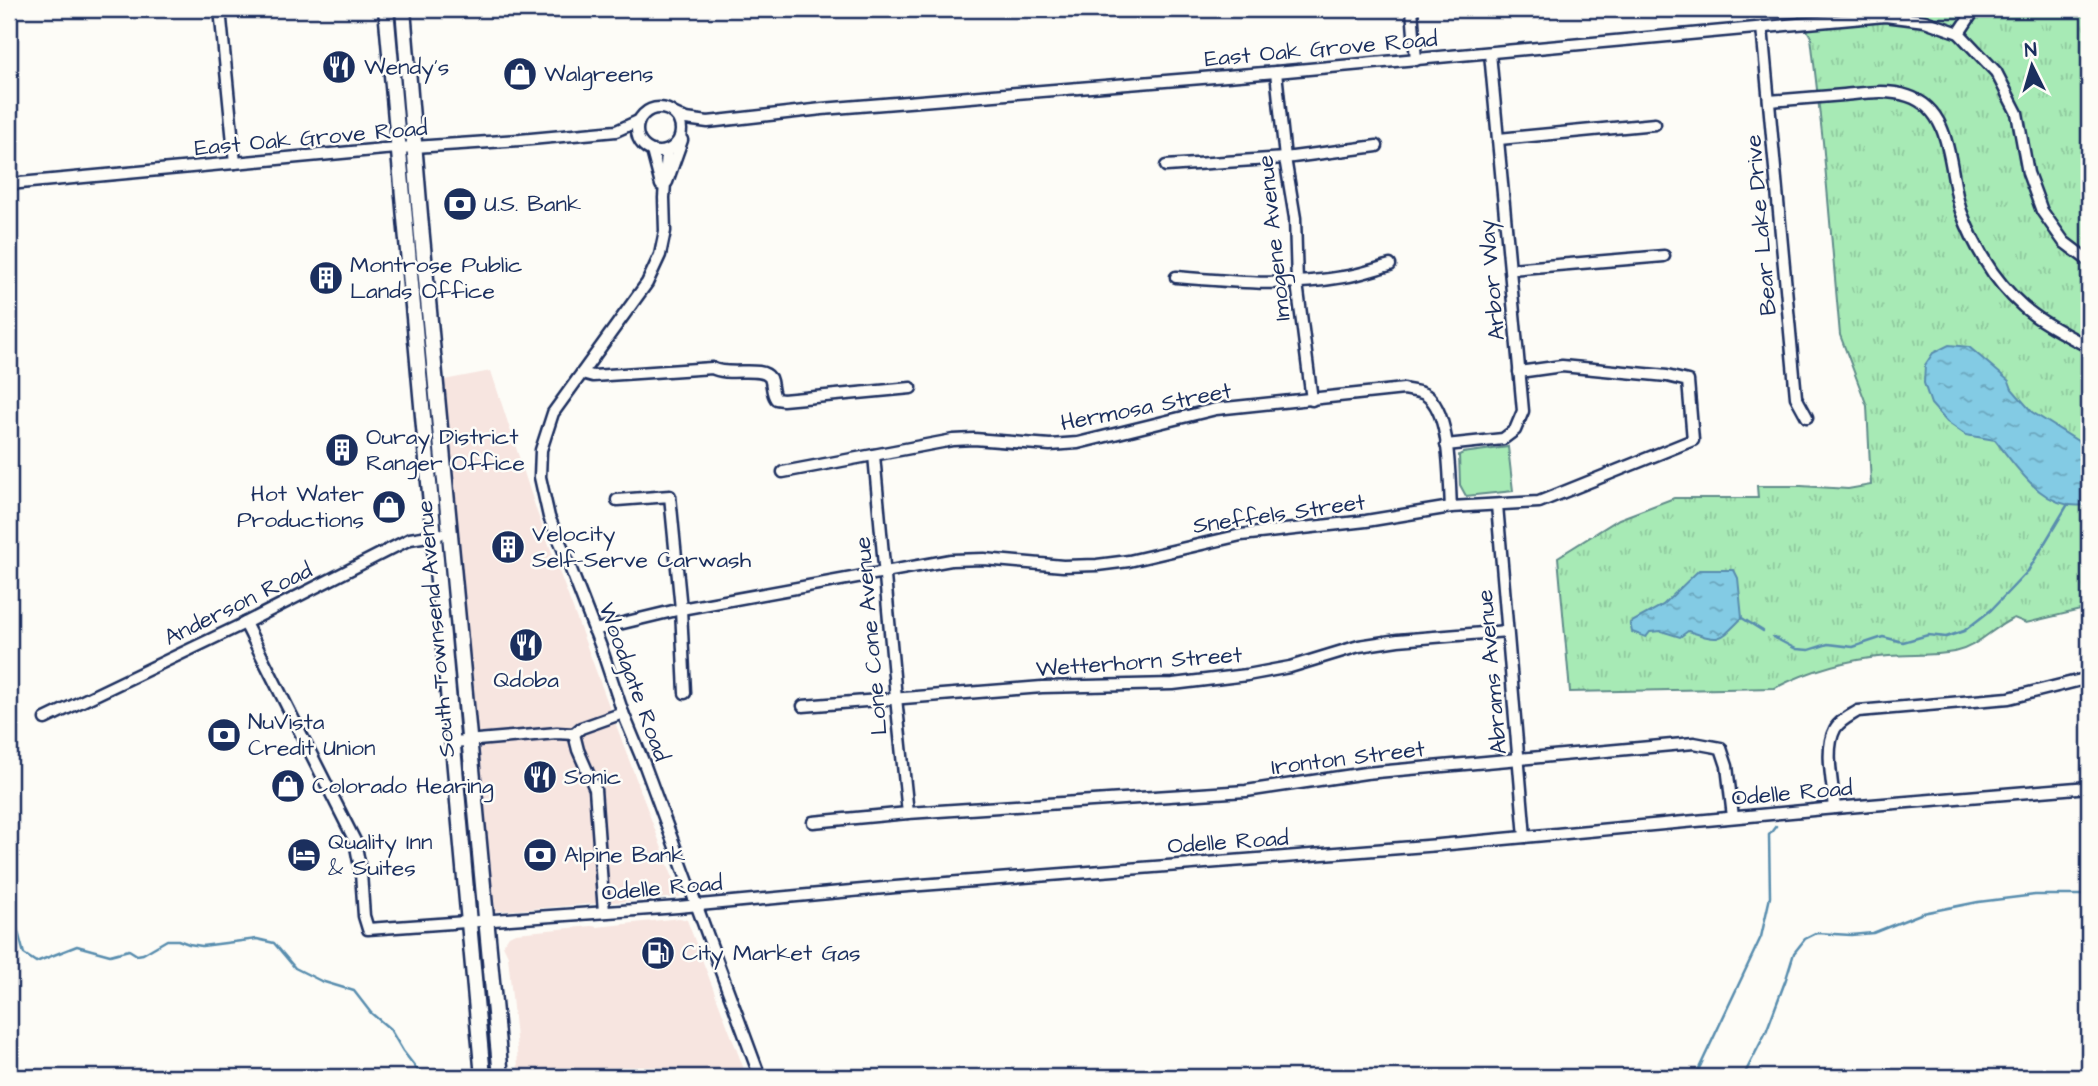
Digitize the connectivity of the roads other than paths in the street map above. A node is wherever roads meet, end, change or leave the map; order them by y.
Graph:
1 (220, 9) edge
2 (386, 9) edge
3 (403, 9) edge
4 (1412, 9) edge
5 (1975, 9) edge
6 (1762, 27) junction
7 (1959, 33) junction
8 (1490, 53) junction
9 (1416, 60) junction
10 (1276, 72) junction
11 (1769, 101) junction
12 (673, 113) junction
13 (638, 121) junction
14 (708, 122) junction
15 (1655, 124) dead end
16 (616, 131) junction
17 (684, 133) junction
18 (1499, 139) junction
19 (639, 141) junction
20 (1377, 146) dead end
21 (407, 148) junction
22 (667, 151) junction
23 (652, 152) junction
24 (1285, 158) junction
25 (235, 163) junction
26 (1166, 166) dead end
27 (9, 184) edge
28 (665, 185) junction
29 (664, 198) junction
30 (1664, 256) dead end
31 (2089, 261) edge
32 (1390, 265) dead end
33 (1511, 269) junction
34 (1176, 277) dead end
35 (1297, 283) junction
36 (2089, 347) edge
37 (1519, 372) junction
38 (582, 373) junction
39 (911, 388) dead end
40 (1312, 400) junction
41 (1807, 417) dead end
42 (1446, 445) junction
43 (874, 455) junction
44 (783, 472) dead end
45 (617, 500) dead end
46 (1497, 505) junction
47 (1451, 507) junction
48 (450, 533) junction
49 (434, 534) junction
50 (884, 573) junction
51 (681, 609) junction
52 (245, 623) junction
53 (594, 630) junction
54 (1507, 631) junction
55 (2089, 678) edge
56 (685, 693) dead end
57 (895, 698) junction
58 (803, 706) dead end
59 (623, 713) junction
60 (45, 719) dead end
61 (574, 734) junction
62 (461, 741) junction
63 (1520, 757) junction
64 (2089, 787) edge
65 (1835, 808) junction
66 (908, 813) junction
67 (1733, 817) junction
68 (813, 822) dead end
69 (1525, 837) junction
70 (695, 905) junction
71 (604, 912) junction
72 (486, 920) junction
73 (470, 922) junction
74 (501, 1073) edge
75 (483, 1074) edge
76 (760, 1077) edge

1 - 25 street
2 - 21 highway, South Townsend Avenue
3 - 21 highway, South Townsend Avenue
4 - 9 street
5 - 7 street
6 - 7 street, East Oak Grove Road
6 - 8 street, East Oak Grove Road
6 - 11 street, Bear Lake Drive
7 - 31 street, East Oak Grove Road
8 - 9 street, East Oak Grove Road
8 - 18 street, Arbor Way
9 - 10 street, East Oak Grove Road
10 - 14 street, East Oak Grove Road
10 - 24 street, Imogene Avenue
11 - 36 street
11 - 41 street, Bear Lake Drive
12 - 13 street
12 - 14 street, East Oak Grove Road
12 - 17 street
13 - 16 street, East Oak Grove Road
13 - 19 street
14 - 17 street, East Oak Grove Road
15 - 18 street
16 - 19 street, East Oak Grove Road
16 - 21 street, East Oak Grove Road
17 - 22 street
17 - 28 street, Woodgate Road
18 - 33 street, Arbor Way
19 - 23 street
20 - 24 street
21 - 25 street, East Oak Grove Road
21 - 48 highway, South Townsend Avenue
21 - 49 highway, South Townsend Avenue
22 - 23 street
22 - 28 street, Woodgate Road
23 - 29 street, Woodgate Road
24 - 26 street
24 - 35 street, Imogene Avenue
25 - 27 street, East Oak Grove Road
28 - 29 street, Woodgate Road
29 - 38 street, Woodgate Road
30 - 33 street
32 - 35 street
33 - 37 street, Arbor Way
34 - 35 street
35 - 40 street, Imogene Avenue
37 - 42 street, Arbor Way
37 - 46 street, Sneffels Street
38 - 39 street
38 - 53 street, Woodgate Road
40 - 42 street, Hermosa Street
40 - 43 street, Hermosa Street
42 - 47 street
43 - 44 street, Hermosa Street
43 - 50 street, Lone Cone Avenue
45 - 51 street
46 - 47 street, Sneffels Street
46 - 54 street, Abrams Avenue
47 - 50 street, Sneffels Street
48 - 49 street, Anderson Road
48 - 62 highway, South Townsend Avenue
49 - 52 street, Anderson Road
49 - 62 highway, South Townsend Avenue
50 - 51 street, Sneffels Street
50 - 57 street, Lone Cone Avenue
51 - 53 street, Sneffels Street
51 - 56 street
52 - 60 street, Anderson Road
52 - 73 street, Odelle Road
53 - 59 street, Woodgate Road
54 - 57 street, Wetterhorn Street
54 - 63 street, Abrams Avenue
55 - 65 street
57 - 58 street, Wetterhorn Street
57 - 66 street, Lone Cone Avenue
59 - 61 street
59 - 70 street, Woodgate Road
61 - 62 street
61 - 71 street
62 - 72 highway, South Townsend Avenue
62 - 73 highway, South Townsend Avenue
63 - 66 street, Ironton Street
63 - 67 street, Ironton Street
63 - 69 street, Abrams Avenue
64 - 65 street, Odelle Road
65 - 67 street, Odelle Road
66 - 68 street, Ironton Street
67 - 69 street, Odelle Road
69 - 70 street, Odelle Road
70 - 71 street, Odelle Road
70 - 76 street, Woodgate Road
71 - 72 street, Odelle Road
72 - 73 street, Odelle Road
72 - 74 highway, South Townsend Avenue
73 - 75 highway, South Townsend Avenue

